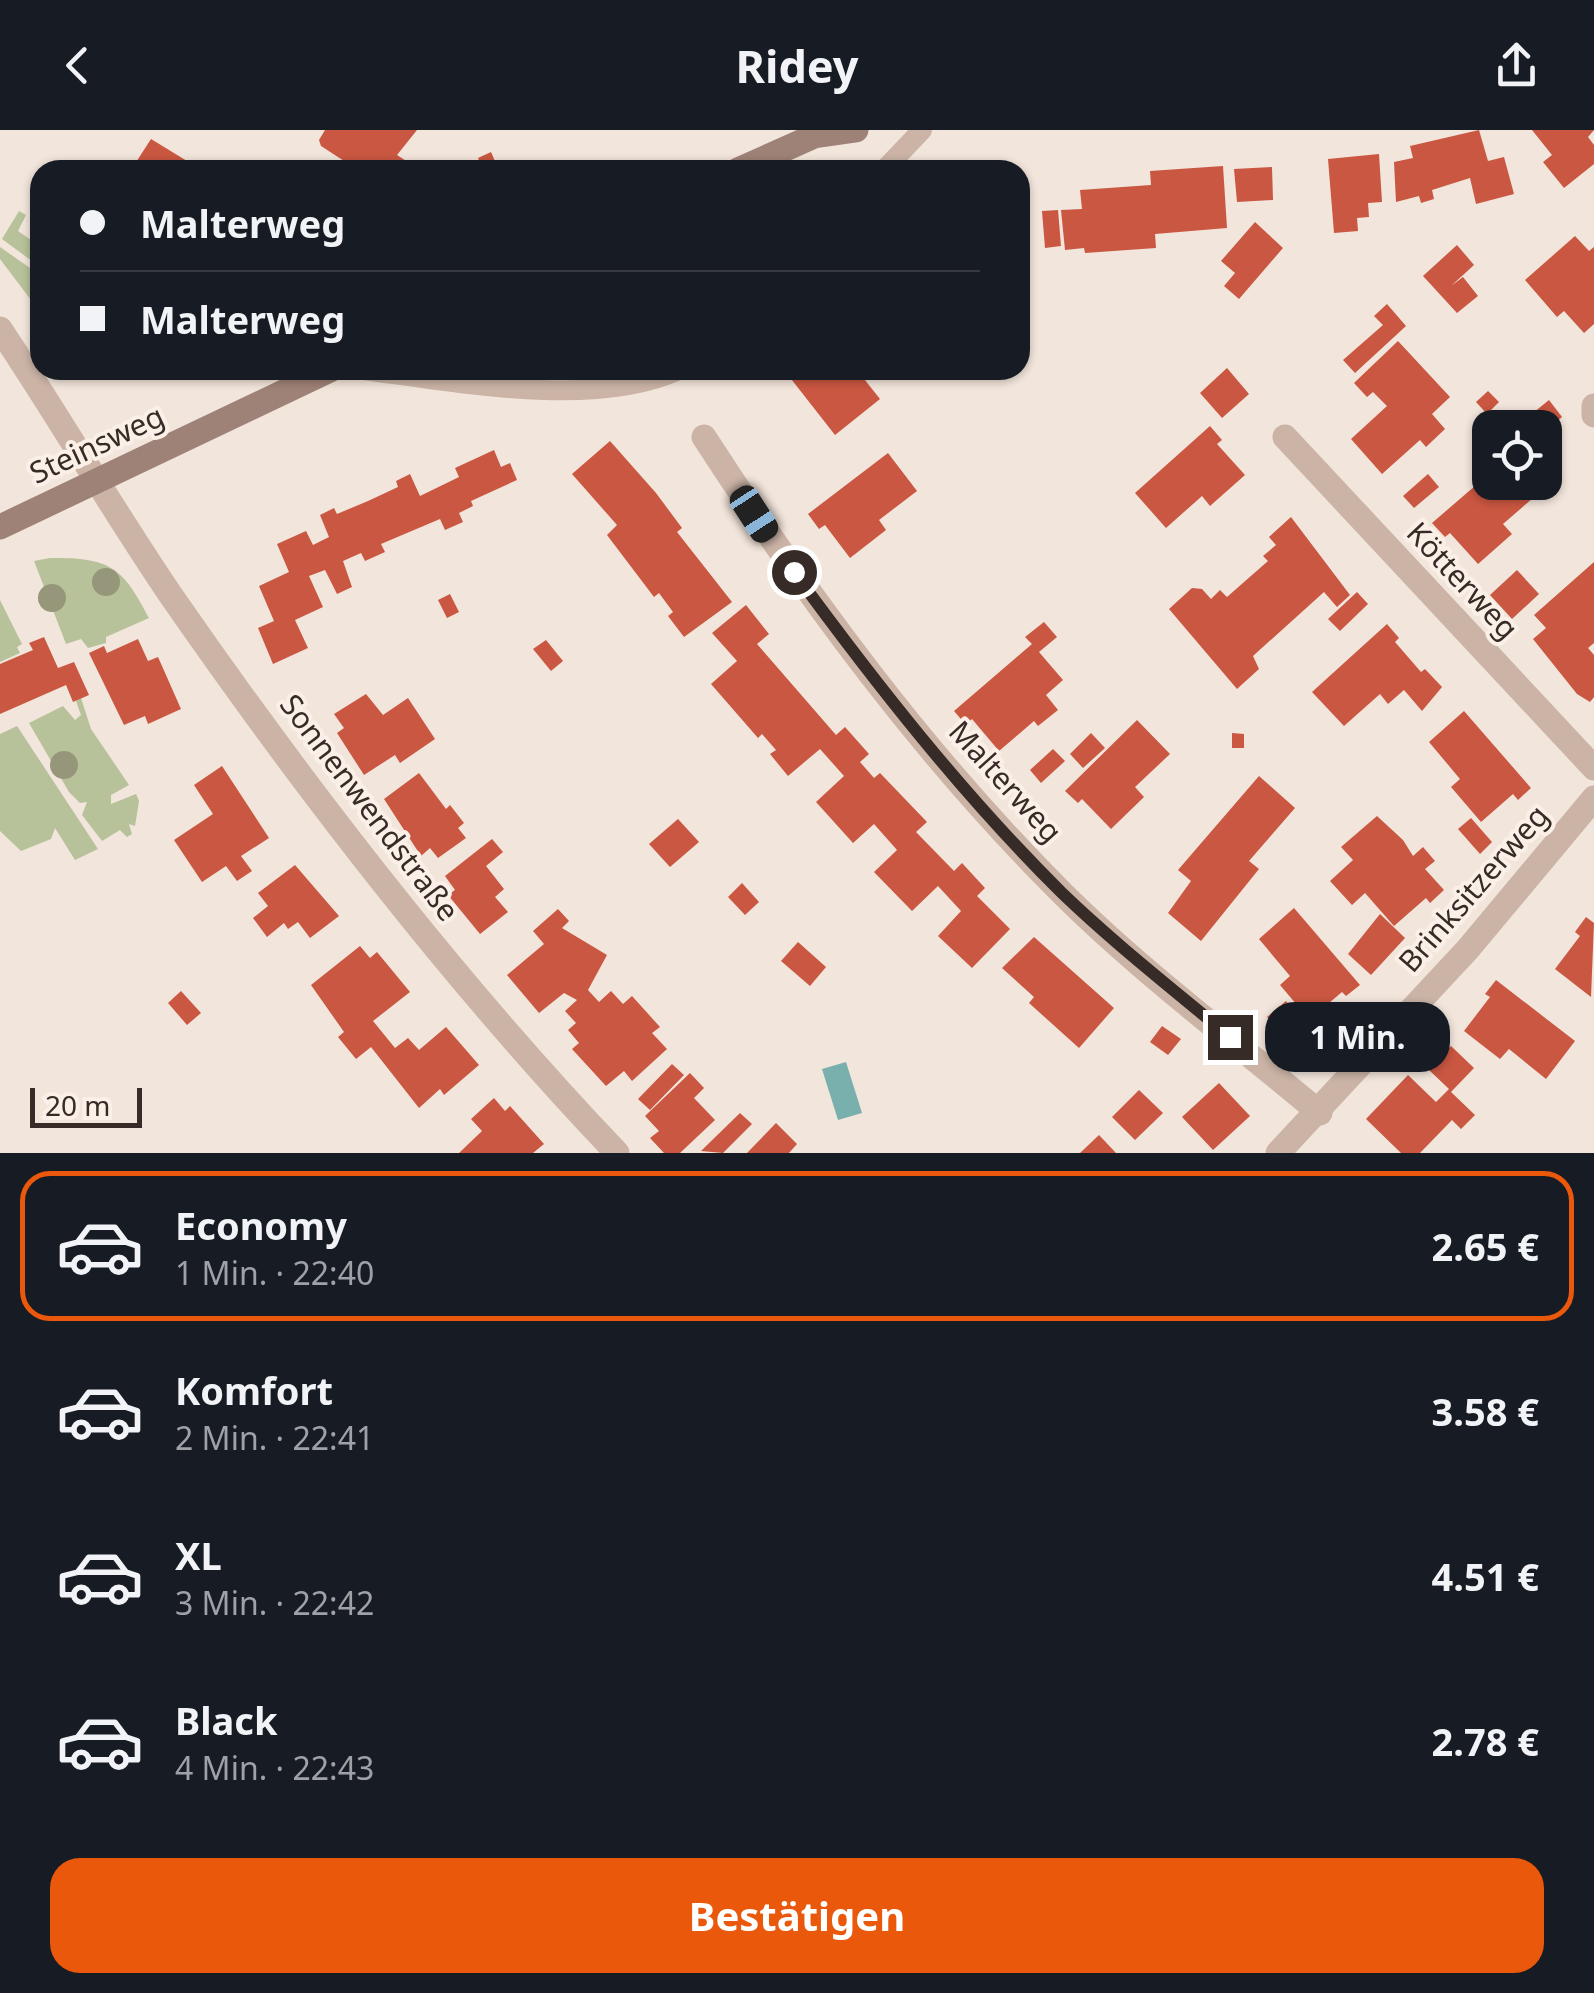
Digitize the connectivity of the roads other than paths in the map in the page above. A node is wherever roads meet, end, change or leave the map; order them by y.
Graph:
1 (856, 130) edge
2 (922, 130) edge
3 (760, 160) edge
4 (894, 160) edge
5 (0, 329) edge
6 (30, 377) edge
7 (32, 380) edge
8 (309, 380) edge
9 (438, 380) edge
10 (584, 380) edge
11 (1594, 406) edge
12 (1594, 415) edge
13 (1285, 437) dead end
14 (704, 438) dead end
15 (96, 482) junction
16 (0, 527) edge
17 (1594, 768) edge
18 (1594, 798) edge
19 (1320, 1113) junction
20 (617, 1153) edge
21 (1278, 1153) edge

1 - 3 main road
2 - 4 lane
5 - 6 street, Sonnenwendstraße
7 - 15 street, Sonnenwendstraße
8 - 15 main road, Steinsweg
9 - 10 lane
11 - 12 street
13 - 17 street, Kötterweg
14 - 19 street, Malterweg
15 - 16 main road, Steinsweg
15 - 20 street, Sonnenwendstraße
18 - 19 street, Brinksitzerweg
19 - 21 street, Brinksitzerweg

